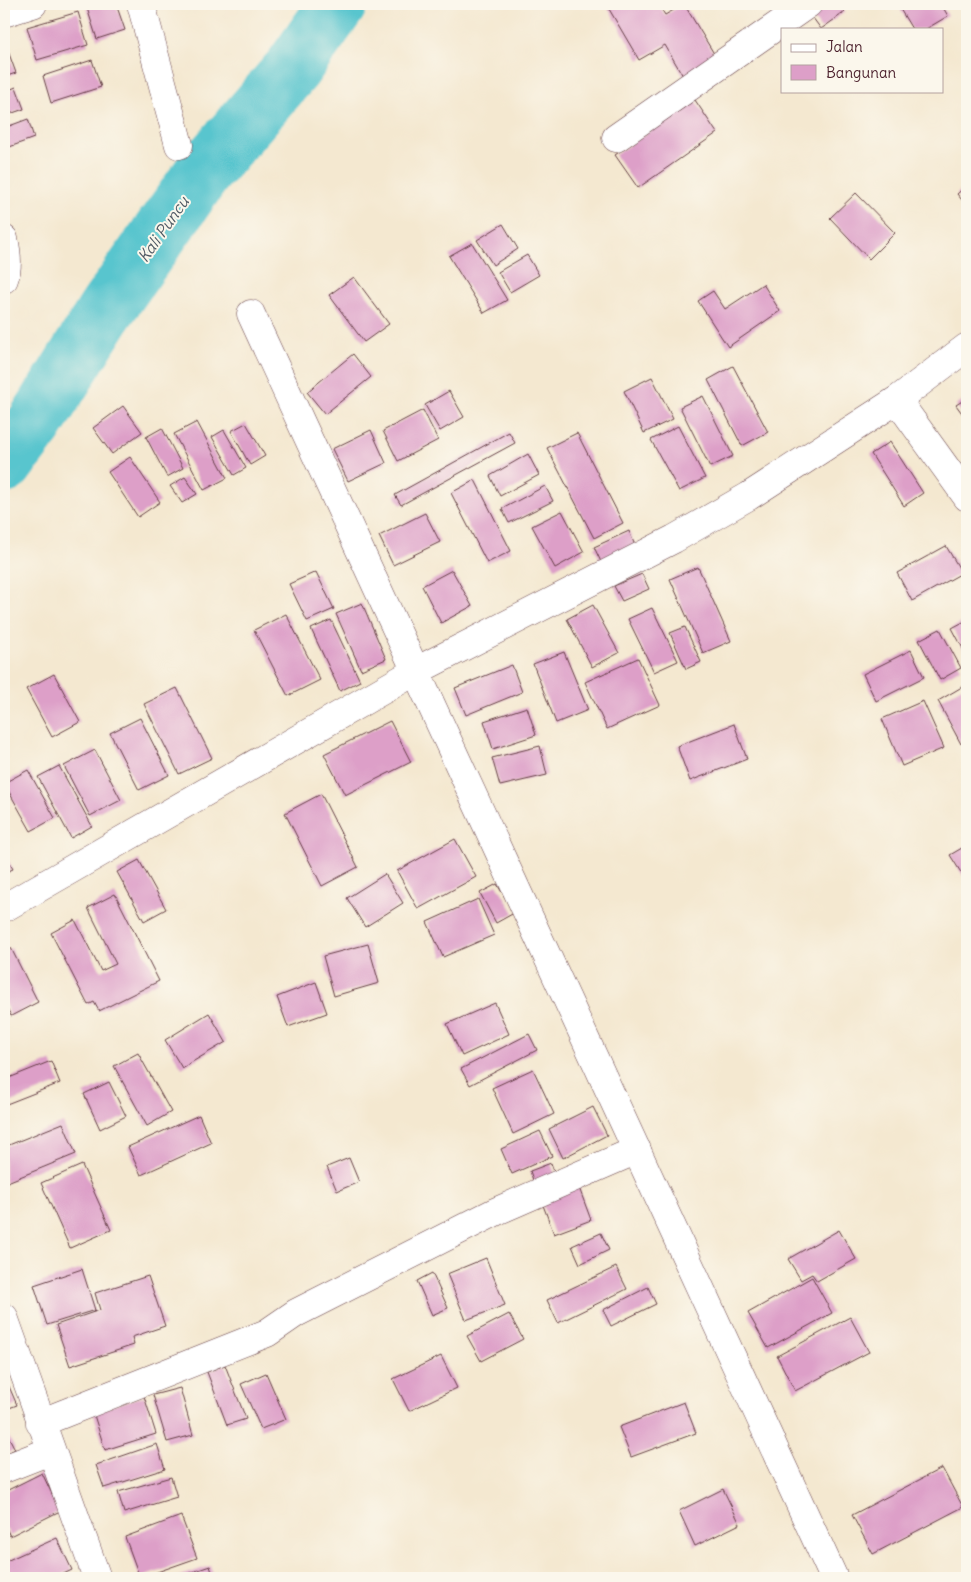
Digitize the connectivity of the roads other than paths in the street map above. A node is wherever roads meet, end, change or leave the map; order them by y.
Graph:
1 (33, 4) edge
2 (141, 4) edge
3 (808, 4) edge
4 (4, 13) edge
5 (616, 138) dead end
6 (179, 145) dead end
7 (4, 240) edge
8 (4, 279) edge
9 (251, 314) dead end
10 (967, 347) edge
11 (897, 400) junction
12 (967, 497) edge
13 (416, 671) junction
14 (4, 908) edge
15 (636, 1150) junction
16 (4, 1317) edge
17 (40, 1423) junction
18 (50, 1451) junction
19 (4, 1469) edge
20 (97, 1578) edge
21 (834, 1578) edge

1 - 4 street
2 - 6 street
3 - 5 street
7 - 8 street
9 - 13 street
10 - 11 street
11 - 12 street
11 - 13 street
13 - 14 street
13 - 15 street
15 - 17 street
15 - 21 street
16 - 17 street
17 - 18 street
18 - 19 street
18 - 20 street

